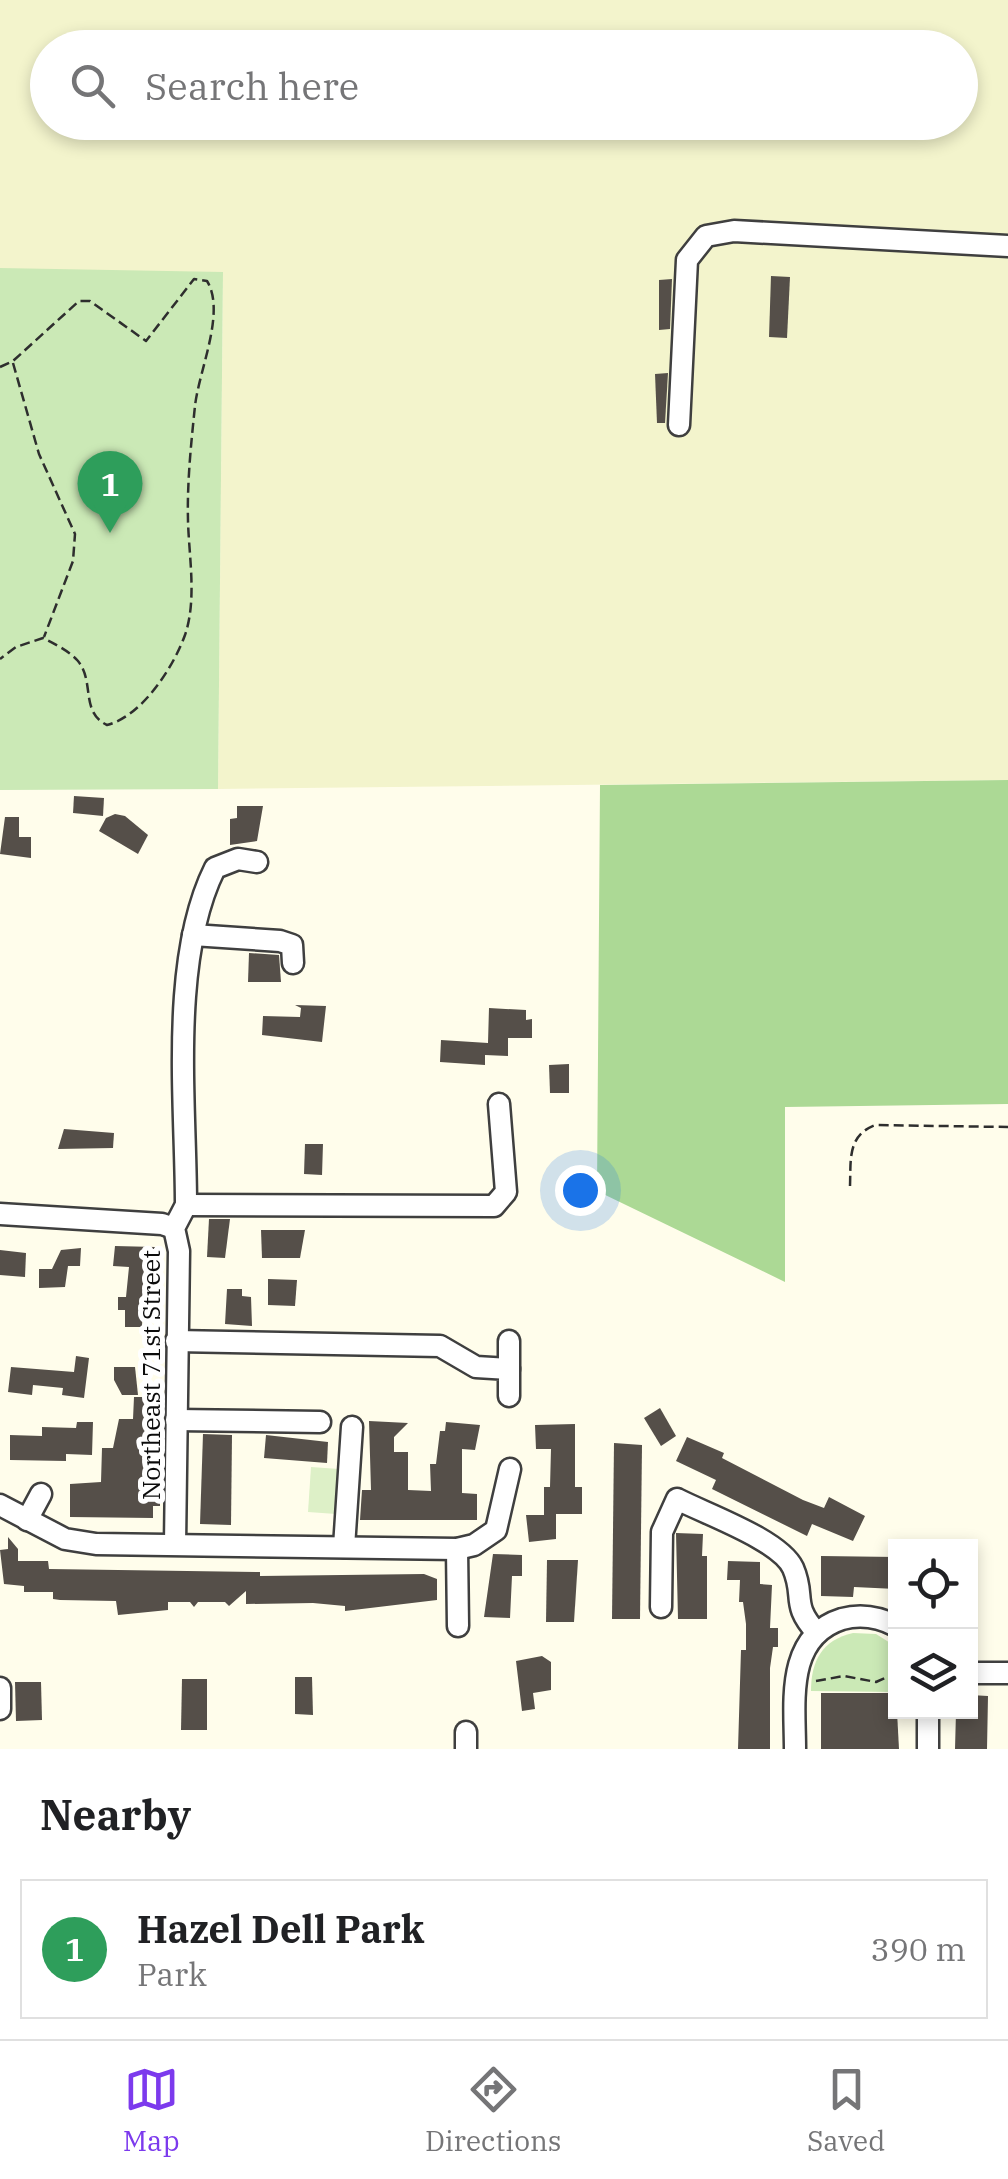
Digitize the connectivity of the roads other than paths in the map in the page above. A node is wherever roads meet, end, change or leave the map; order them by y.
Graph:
1 (1008, 246) edge
2 (679, 425) dead end
3 (256, 862) dead end
4 (193, 936) junction
5 (292, 963) dead end
6 (499, 1104) dead end
7 (186, 1205) junction
8 (0, 1214) edge
9 (174, 1228) junction
10 (176, 1341) junction
11 (509, 1341) dead end
12 (509, 1368) junction
13 (509, 1396) dead end
14 (176, 1420) junction
15 (320, 1422) dead end
16 (352, 1427) dead end
17 (510, 1468) dead end
18 (41, 1494) dead end
19 (0, 1505) edge
20 (26, 1520) junction
21 (174, 1544) junction
22 (344, 1547) junction
23 (457, 1548) junction
24 (661, 1608) dead end
25 (888, 1624) edge
26 (458, 1626) dead end
27 (817, 1634) junction
28 (978, 1673) edge
29 (1008, 1673) edge
30 (0, 1688) edge
31 (0, 1709) edge
32 (928, 1719) edge
33 (795, 1749) edge
34 (928, 1749) edge

1 - 2 street
3 - 4 street, Northeast 71st Street
4 - 5 street
4 - 7 street, Northeast 71st Street
6 - 7 street
7 - 9 street, Northeast 71st Street
8 - 9 street
9 - 10 street, Northeast 71st Street
10 - 12 street
10 - 14 street, Northeast 71st Street
11 - 12 street
12 - 13 street
14 - 15 street
14 - 21 street, Northeast 71st Street
16 - 22 street
17 - 23 street
18 - 20 street
19 - 20 street
20 - 21 street
21 - 22 street
22 - 23 street
23 - 26 street
24 - 27 street
25 - 27 street
27 - 33 street
28 - 29 street
30 - 31 street
32 - 34 street

